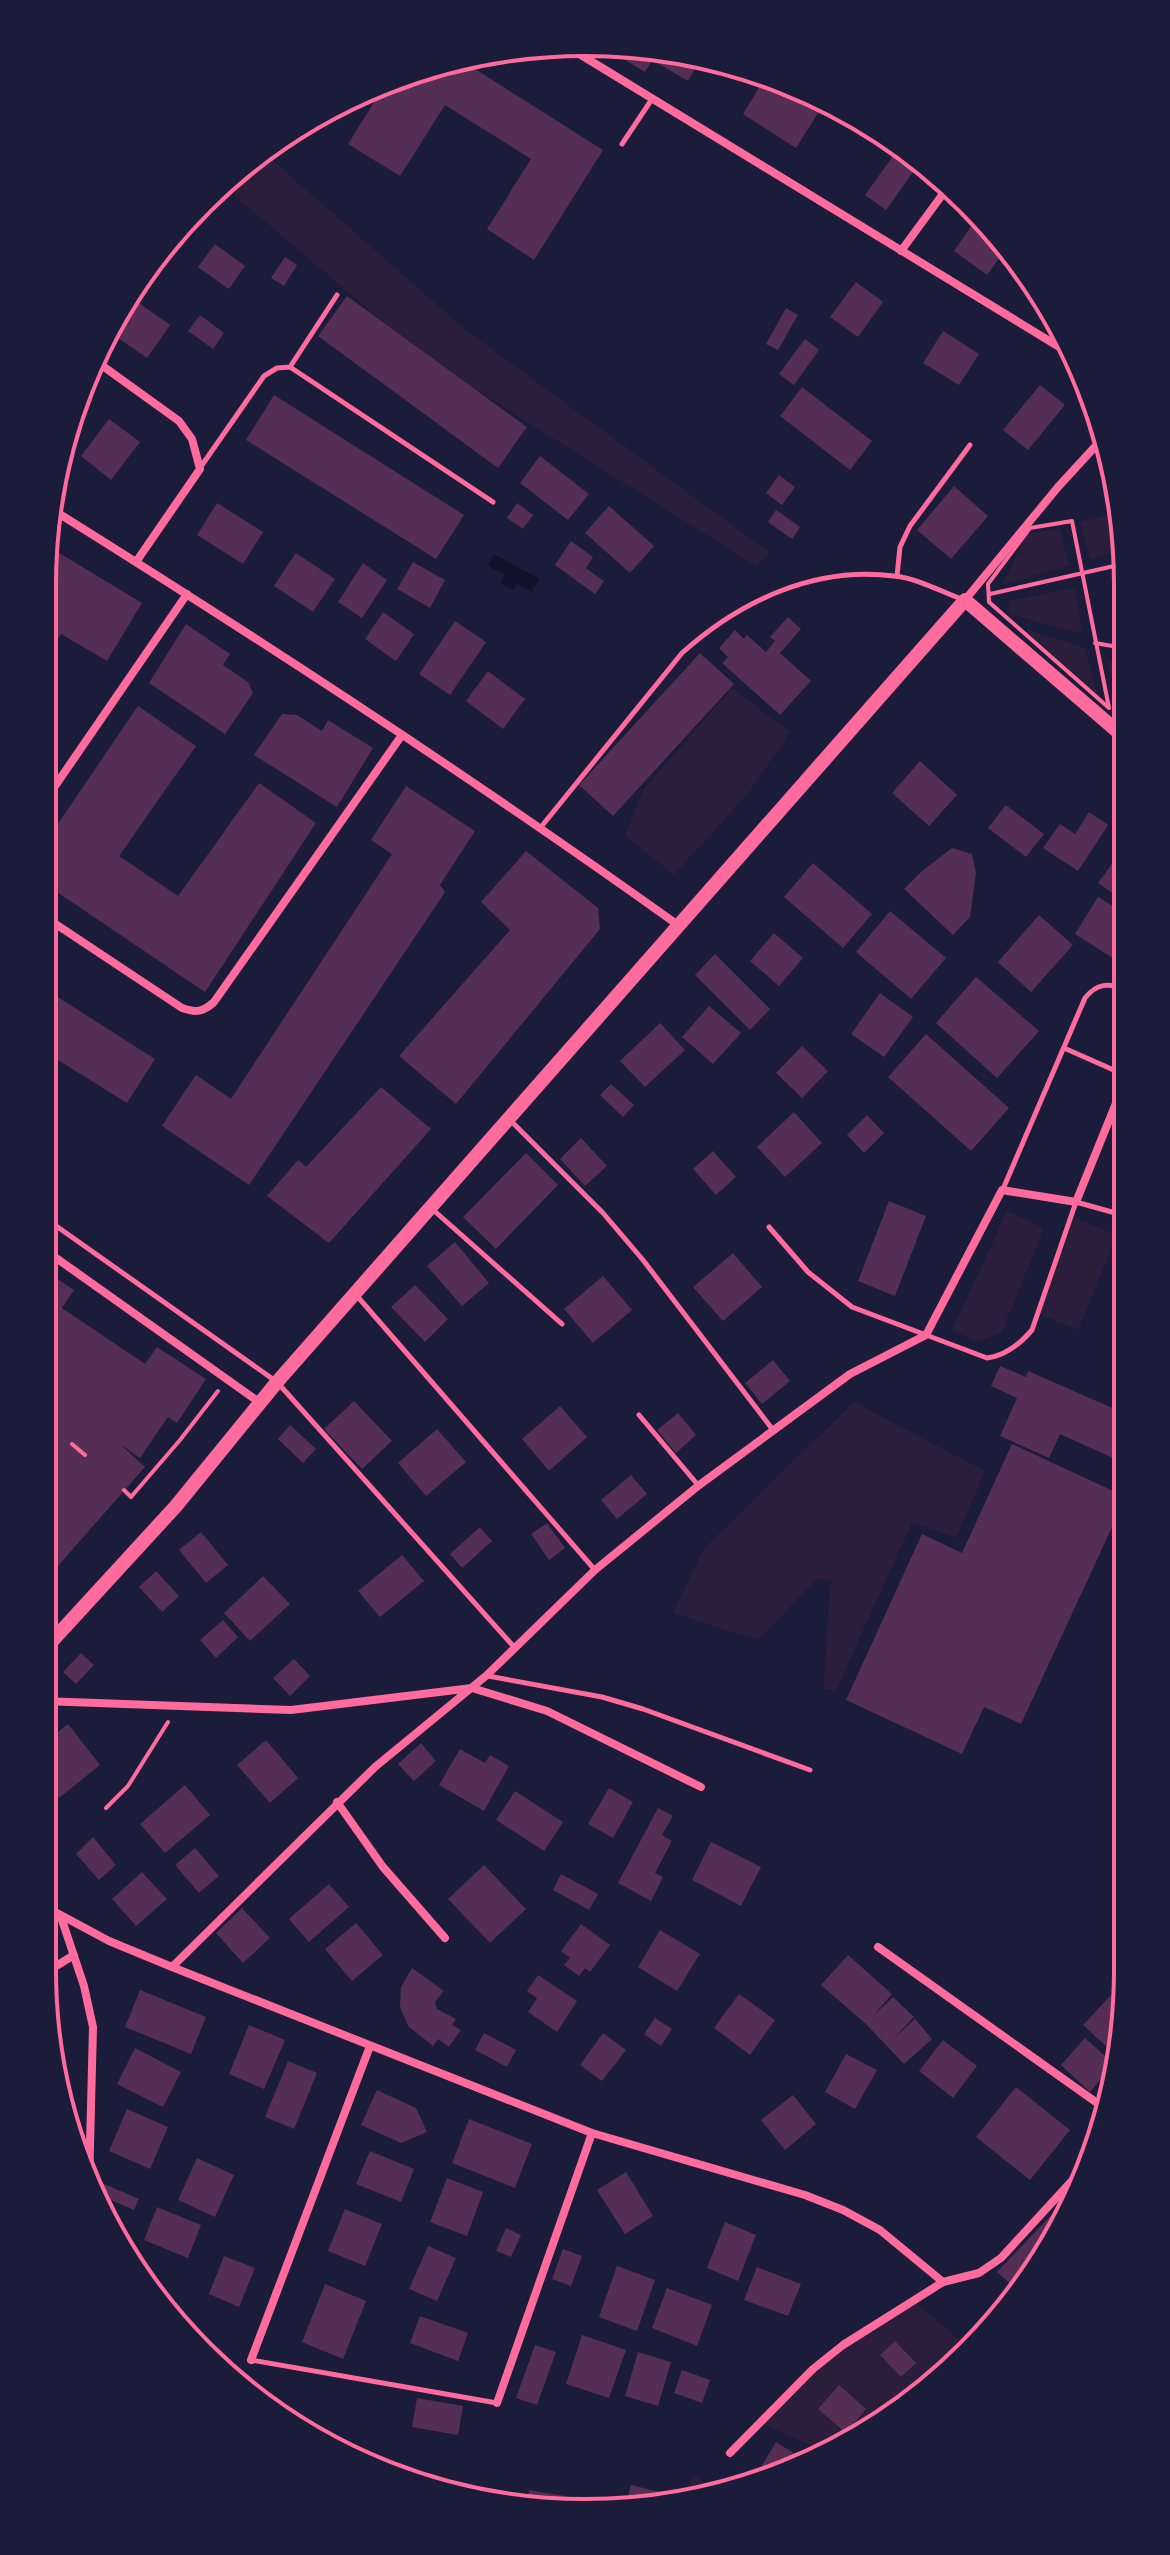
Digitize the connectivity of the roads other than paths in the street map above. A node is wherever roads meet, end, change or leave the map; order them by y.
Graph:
1 (583, 56) edge
2 (652, 98) junction
3 (622, 144) dead end
4 (942, 195) edge
5 (901, 251) junction
6 (337, 295) dead end
7 (1056, 345) edge
8 (104, 367) edge
9 (290, 367) junction
10 (970, 445) dead end
11 (1095, 446) edge
12 (200, 469) junction
13 (493, 502) dead end
14 (61, 515) edge
15 (136, 562) junction
16 (897, 576) junction
17 (187, 594) junction
18 (965, 600) junction
19 (1114, 728) edge
20 (402, 735) junction
21 (56, 785) edge
22 (541, 827) junction
23 (56, 924) edge
24 (678, 925) junction
25 (1114, 986) edge
26 (1064, 1047) junction
27 (1114, 1070) edge
28 (1114, 1108) edge
29 (508, 1118) junction
30 (1002, 1190) junction
31 (1076, 1202) junction
32 (430, 1207) junction
33 (1114, 1213) edge
34 (56, 1226) edge
35 (769, 1227) dead end
36 (56, 1258) edge
37 (354, 1293) junction
38 (562, 1324) dead end
39 (926, 1335) junction
40 (277, 1382) junction
41 (259, 1402) junction
42 (639, 1415) dead end
43 (774, 1431) junction
44 (698, 1486) junction
45 (595, 1570) junction
46 (56, 1637) edge
47 (515, 1648) junction
48 (487, 1675) junction
49 (472, 1688) junction
50 (56, 1702) edge
51 (810, 1770) dead end
52 (701, 1787) dead end
53 (337, 1802) junction
54 (56, 1914) edge
55 (61, 1917) junction
56 (445, 1938) dead end
57 (878, 1947) dead end
58 (74, 1955) junction
59 (56, 1966) edge
60 (172, 1967) junction
61 (370, 2046) junction
62 (1097, 2103) edge
63 (592, 2133) junction
64 (90, 2155) edge
65 (1068, 2185) edge
66 (943, 2282) junction
67 (251, 2360) joint
68 (497, 2403) joint
69 (730, 2453) dead end

1 - 2 street
2 - 3 lane
2 - 5 street
4 - 5 street
5 - 7 street
6 - 9 lane
8 - 12 street
9 - 12 lane
9 - 13 lane
10 - 16 lane
11 - 18 street
12 - 15 street
14 - 15 street
15 - 17 street
16 - 18 lane
16 - 22 lane
17 - 20 street
17 - 21 street
18 - 19 street
18 - 24 street
20 - 22 street
20 - 23 street
22 - 24 street
24 - 29 street
25 - 26 lane
26 - 27 lane
26 - 30 lane
28 - 31 street
29 - 32 street
29 - 43 lane
30 - 31 street
30 - 39 street
31 - 33 lane
31 - 39 lane
32 - 37 street
32 - 38 lane
34 - 40 lane
35 - 39 lane
36 - 41 street
37 - 40 street
37 - 45 lane
39 - 43 street
40 - 41 street
40 - 47 lane
41 - 46 street
42 - 44 lane
43 - 44 street
44 - 45 street
45 - 47 street
47 - 48 street
48 - 49 street
48 - 51 lane
49 - 50 street
49 - 52 street
49 - 53 street
53 - 56 street
53 - 60 street
54 - 55 street
55 - 58 street
55 - 60 street
57 - 62 street
58 - 59 street
58 - 64 street
60 - 61 street
61 - 63 street
61 - 67 street
63 - 66 street
63 - 68 street
65 - 66 street
66 - 69 street
67 - 68 lane

